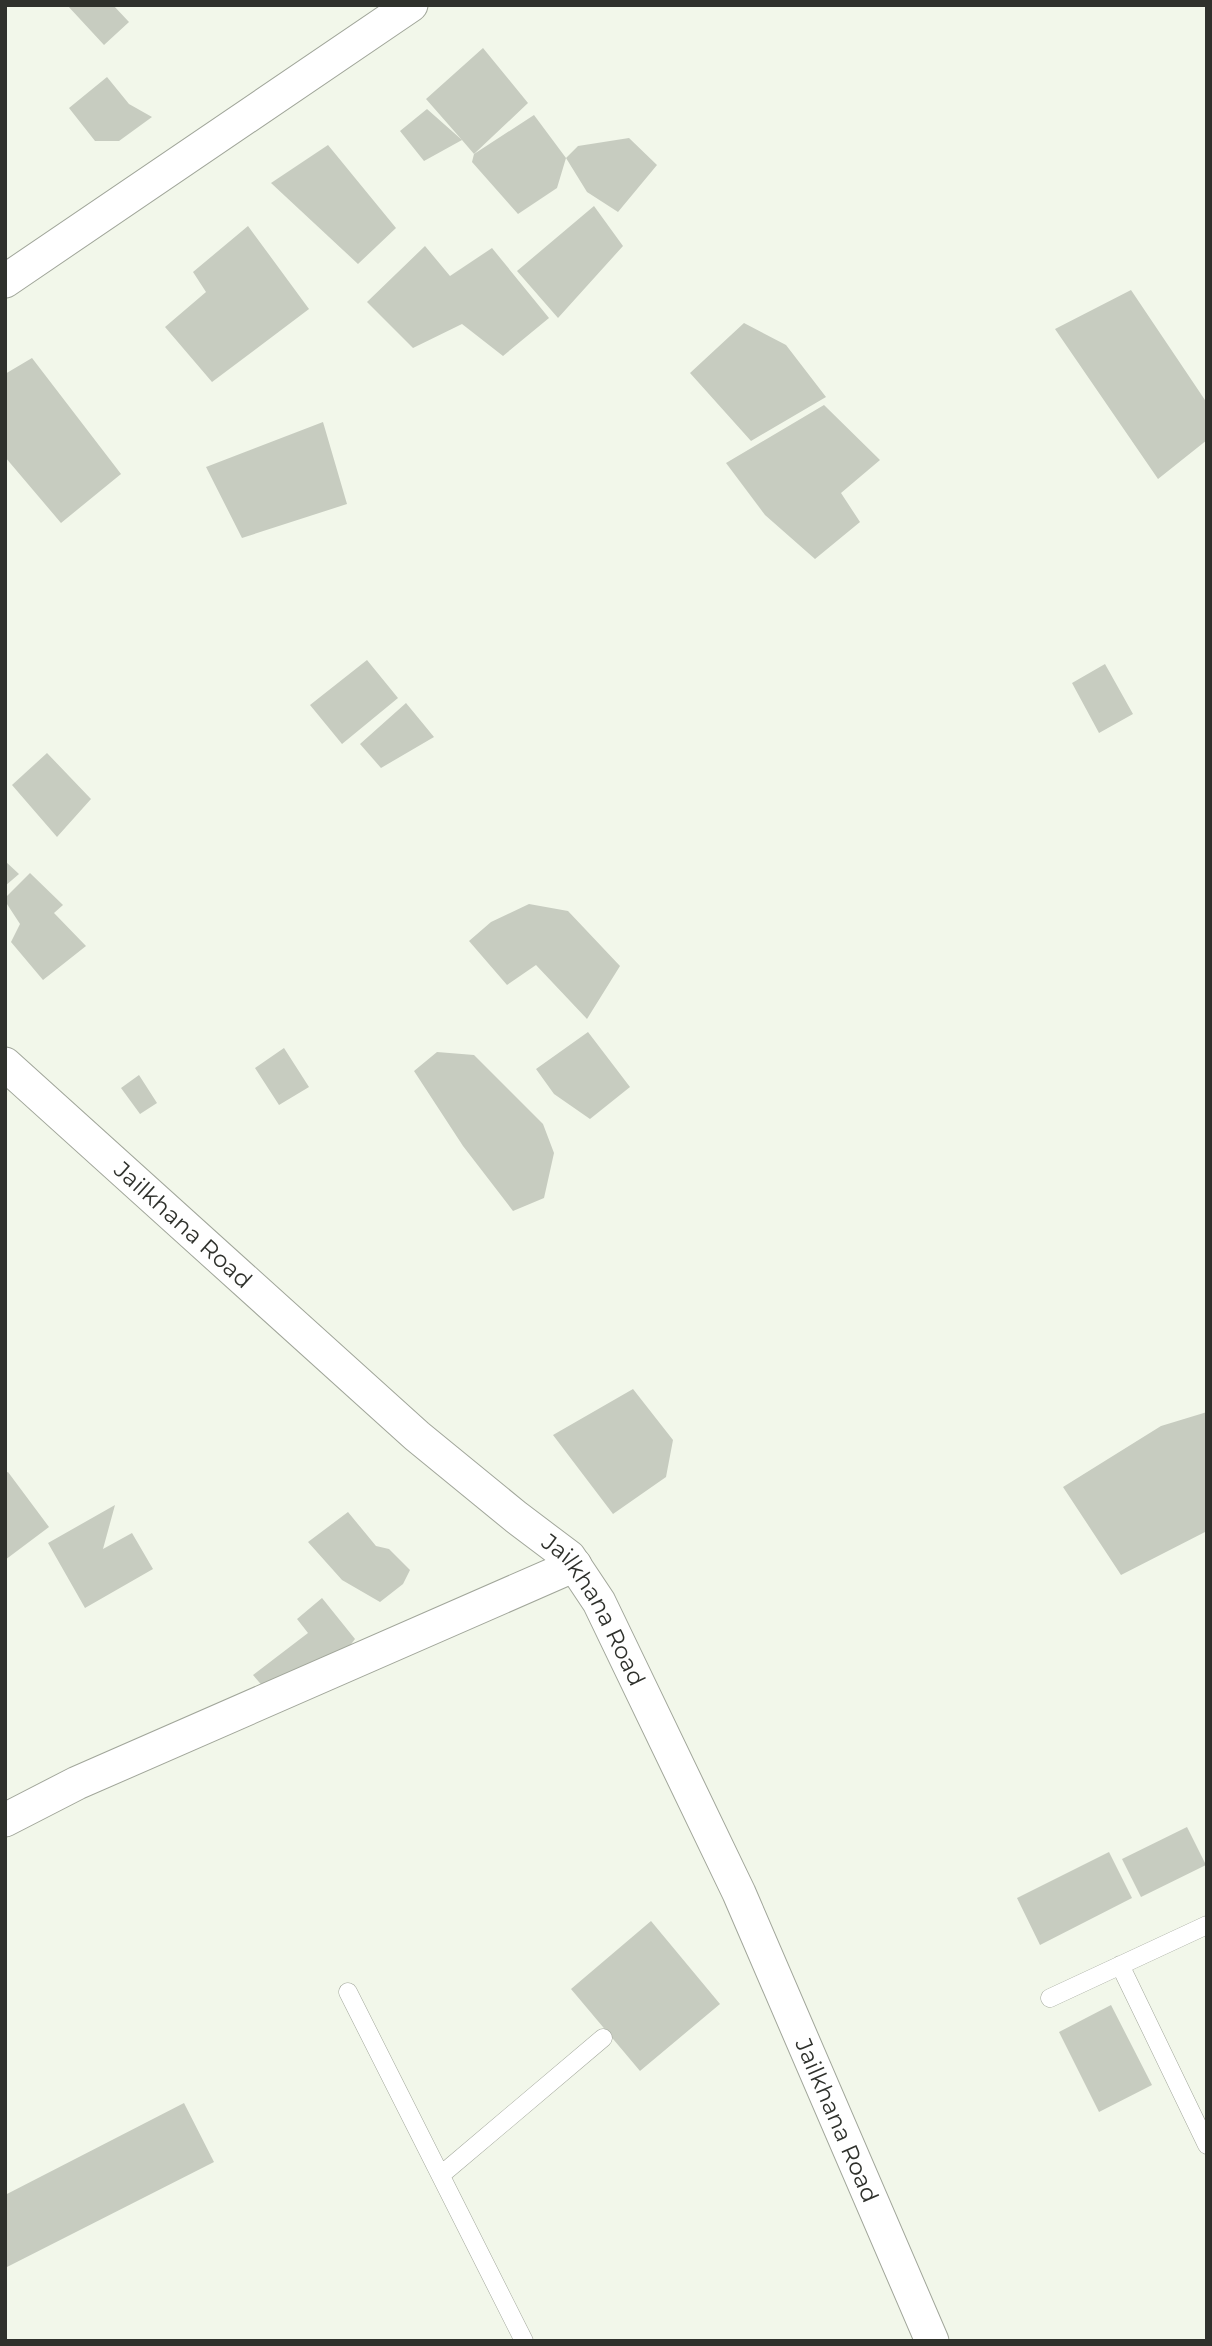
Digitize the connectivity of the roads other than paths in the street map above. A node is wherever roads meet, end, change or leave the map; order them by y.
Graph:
1 (411, 5) edge
2 (5, 281) edge
3 (5, 1064) edge
4 (575, 1565) junction
5 (5, 1820) edge
6 (1207, 1926) edge
7 (1121, 1965) junction
8 (348, 1992) dead end
9 (1050, 1998) dead end
10 (603, 2038) dead end
11 (1207, 2145) edge
12 (441, 2175) junction
13 (524, 2341) edge
14 (932, 2341) edge

1 - 2 street
3 - 4 street, Jailkhana Road
4 - 5 street
4 - 14 street, Jailkhana Road
6 - 7 lane
7 - 9 lane
7 - 11 lane
8 - 12 lane
10 - 12 lane
12 - 13 lane

